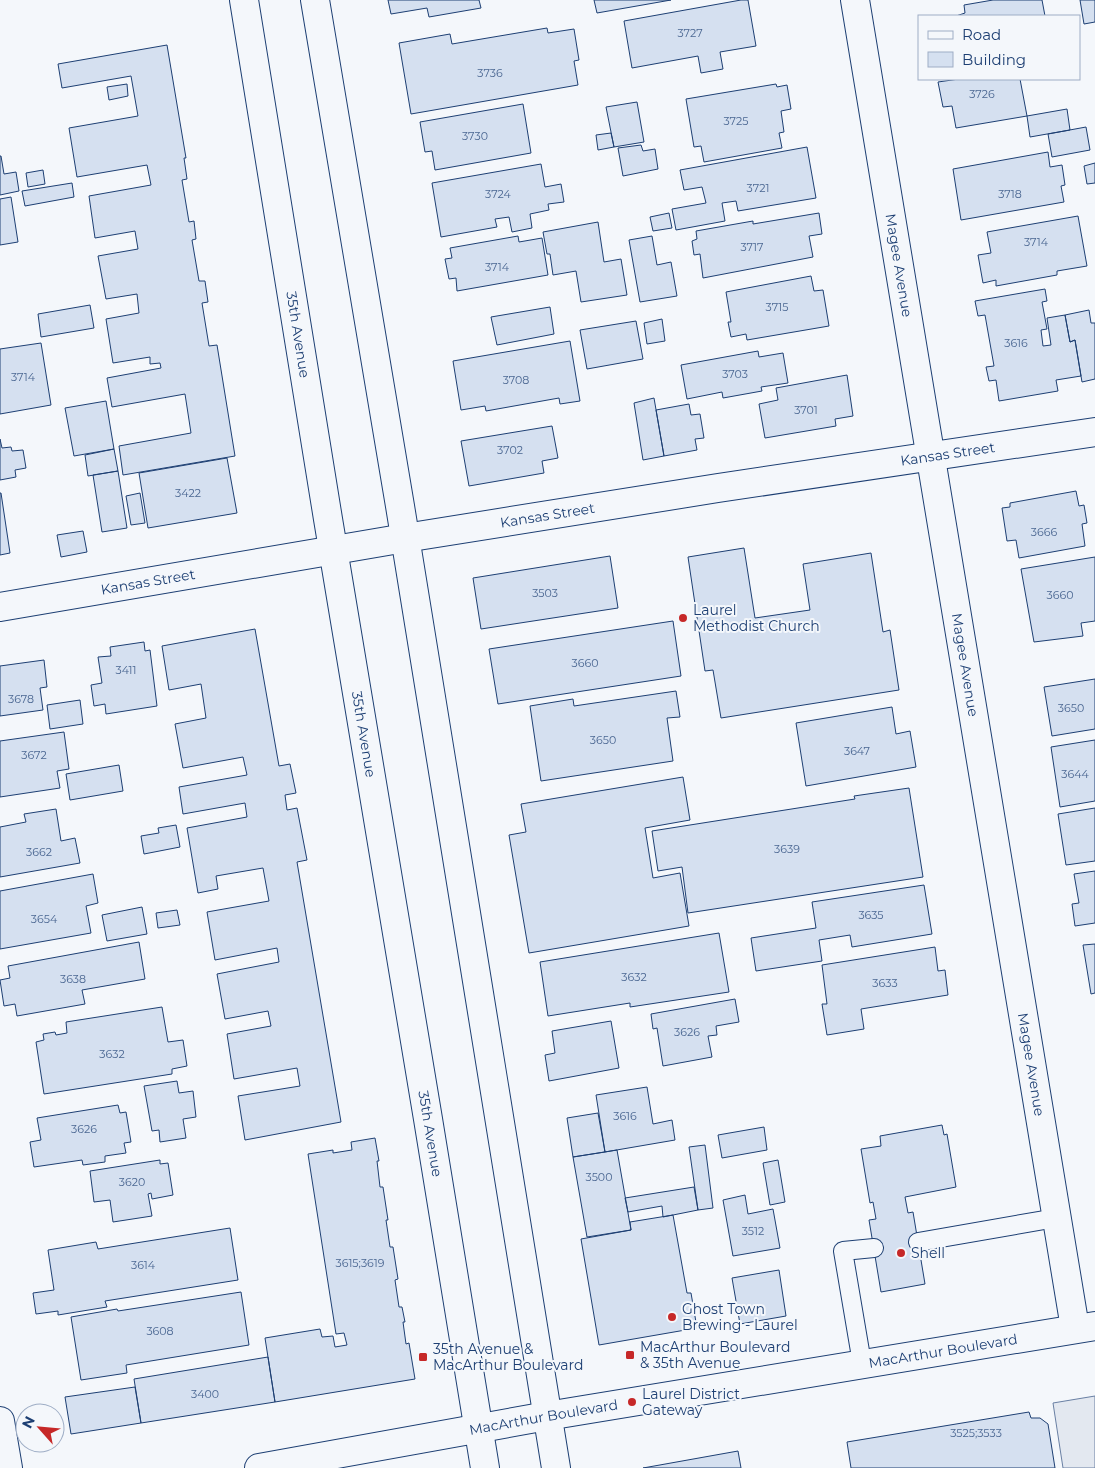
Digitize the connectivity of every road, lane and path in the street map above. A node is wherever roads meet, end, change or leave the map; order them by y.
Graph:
1 (244, 0) edge
2 (315, 0) edge
3 (855, 0) edge
4 (1095, 432) edge
5 (930, 457) junction
6 (406, 538) junction
7 (333, 550) junction
8 (0, 607) edge
9 (1056, 1218) junction
10 (918, 1242) dead end
11 (874, 1248) dead end
12 (1085, 1327) edge
13 (862, 1363) junction
14 (547, 1416) junction
15 (0, 1421) edge
16 (479, 1428) junction
17 (8, 1468) edge
18 (259, 1468) edge
19 (485, 1468) edge
20 (556, 1468) edge

1 - 7 main road, 35th Avenue
2 - 6 main road
3 - 5 main road, Magee Avenue
4 - 5 main road, Kansas Street
5 - 6 main road, Kansas Street
5 - 9 main road, Magee Avenue
6 - 7 main road, Kansas Street
6 - 14 main road
7 - 8 main road, Kansas Street
7 - 16 main road, 35th Avenue
9 - 10 lane
9 - 12 main road, Magee Avenue
11 - 13 lane
12 - 13 main road, MacArthur Boulevard
13 - 14 main road, MacArthur Boulevard
14 - 16 main road, MacArthur Boulevard
14 - 20 main road
15 - 17 main road
16 - 18 main road, MacArthur Boulevard
16 - 19 main road, 35th Avenue

